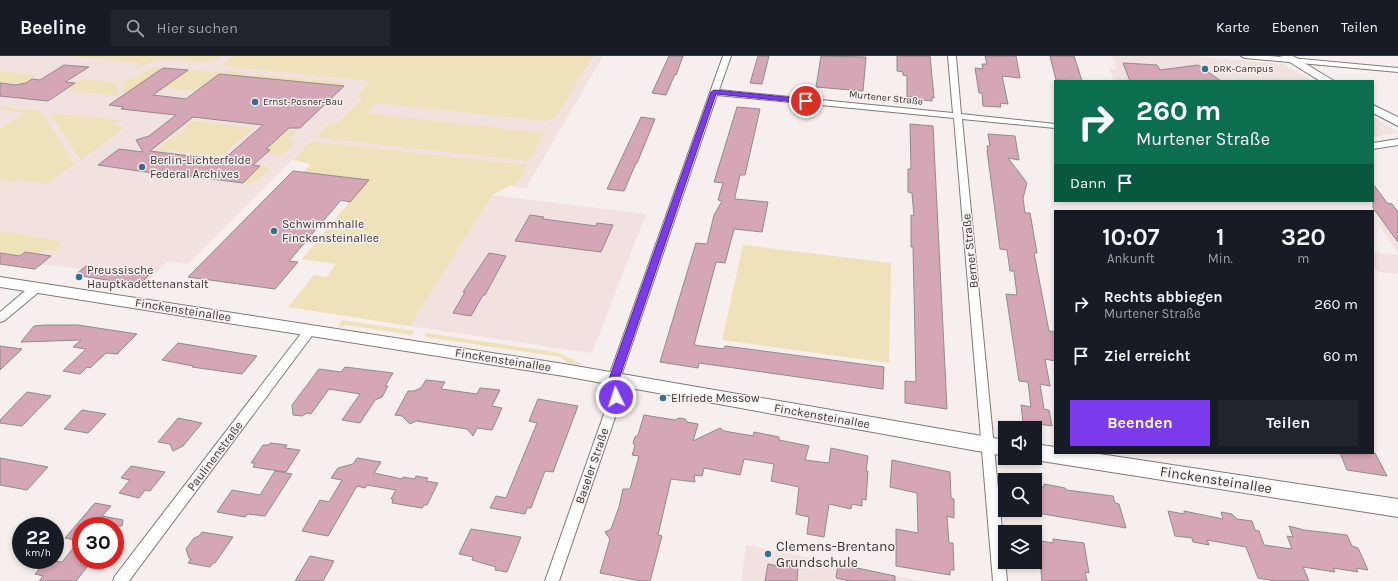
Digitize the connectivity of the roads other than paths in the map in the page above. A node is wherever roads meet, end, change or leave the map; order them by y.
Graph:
1 (727, 56) edge
2 (952, 56) edge
3 (1245, 56) edge
4 (1289, 58) edge
5 (1398, 70) edge
6 (1326, 80) edge
7 (714, 92) junction
8 (1374, 109) edge
9 (957, 117) junction
10 (1398, 122) edge
11 (1054, 126) edge
12 (1398, 142) edge
13 (1374, 146) edge
14 (0, 282) edge
15 (36, 288) junction
16 (0, 318) edge
17 (310, 330) junction
18 (614, 379) junction
19 (997, 446) edge
20 (1042, 453) edge
21 (1398, 508) edge
22 (120, 581) edge
23 (552, 581) edge
24 (1000, 581) edge

1 - 7 street, Baseler Straße
2 - 9 street, Berner Straße
3 - 4 street
4 - 5 street
4 - 6 street
7 - 9 street, Murtener Straße
7 - 18 street, Baseler Straße
8 - 10 street
9 - 11 street, Murtener Straße
9 - 19 street, Berner Straße
12 - 13 street
14 - 15 street, Finckensteinallee
15 - 16 street
15 - 17 street, Finckensteinallee
17 - 18 street, Finckensteinallee
17 - 22 street, Paulinenstraße
18 - 19 street, Finckensteinallee
18 - 23 street, Baseler Straße
19 - 24 street, Berner Straße
20 - 21 street, Finckensteinallee

